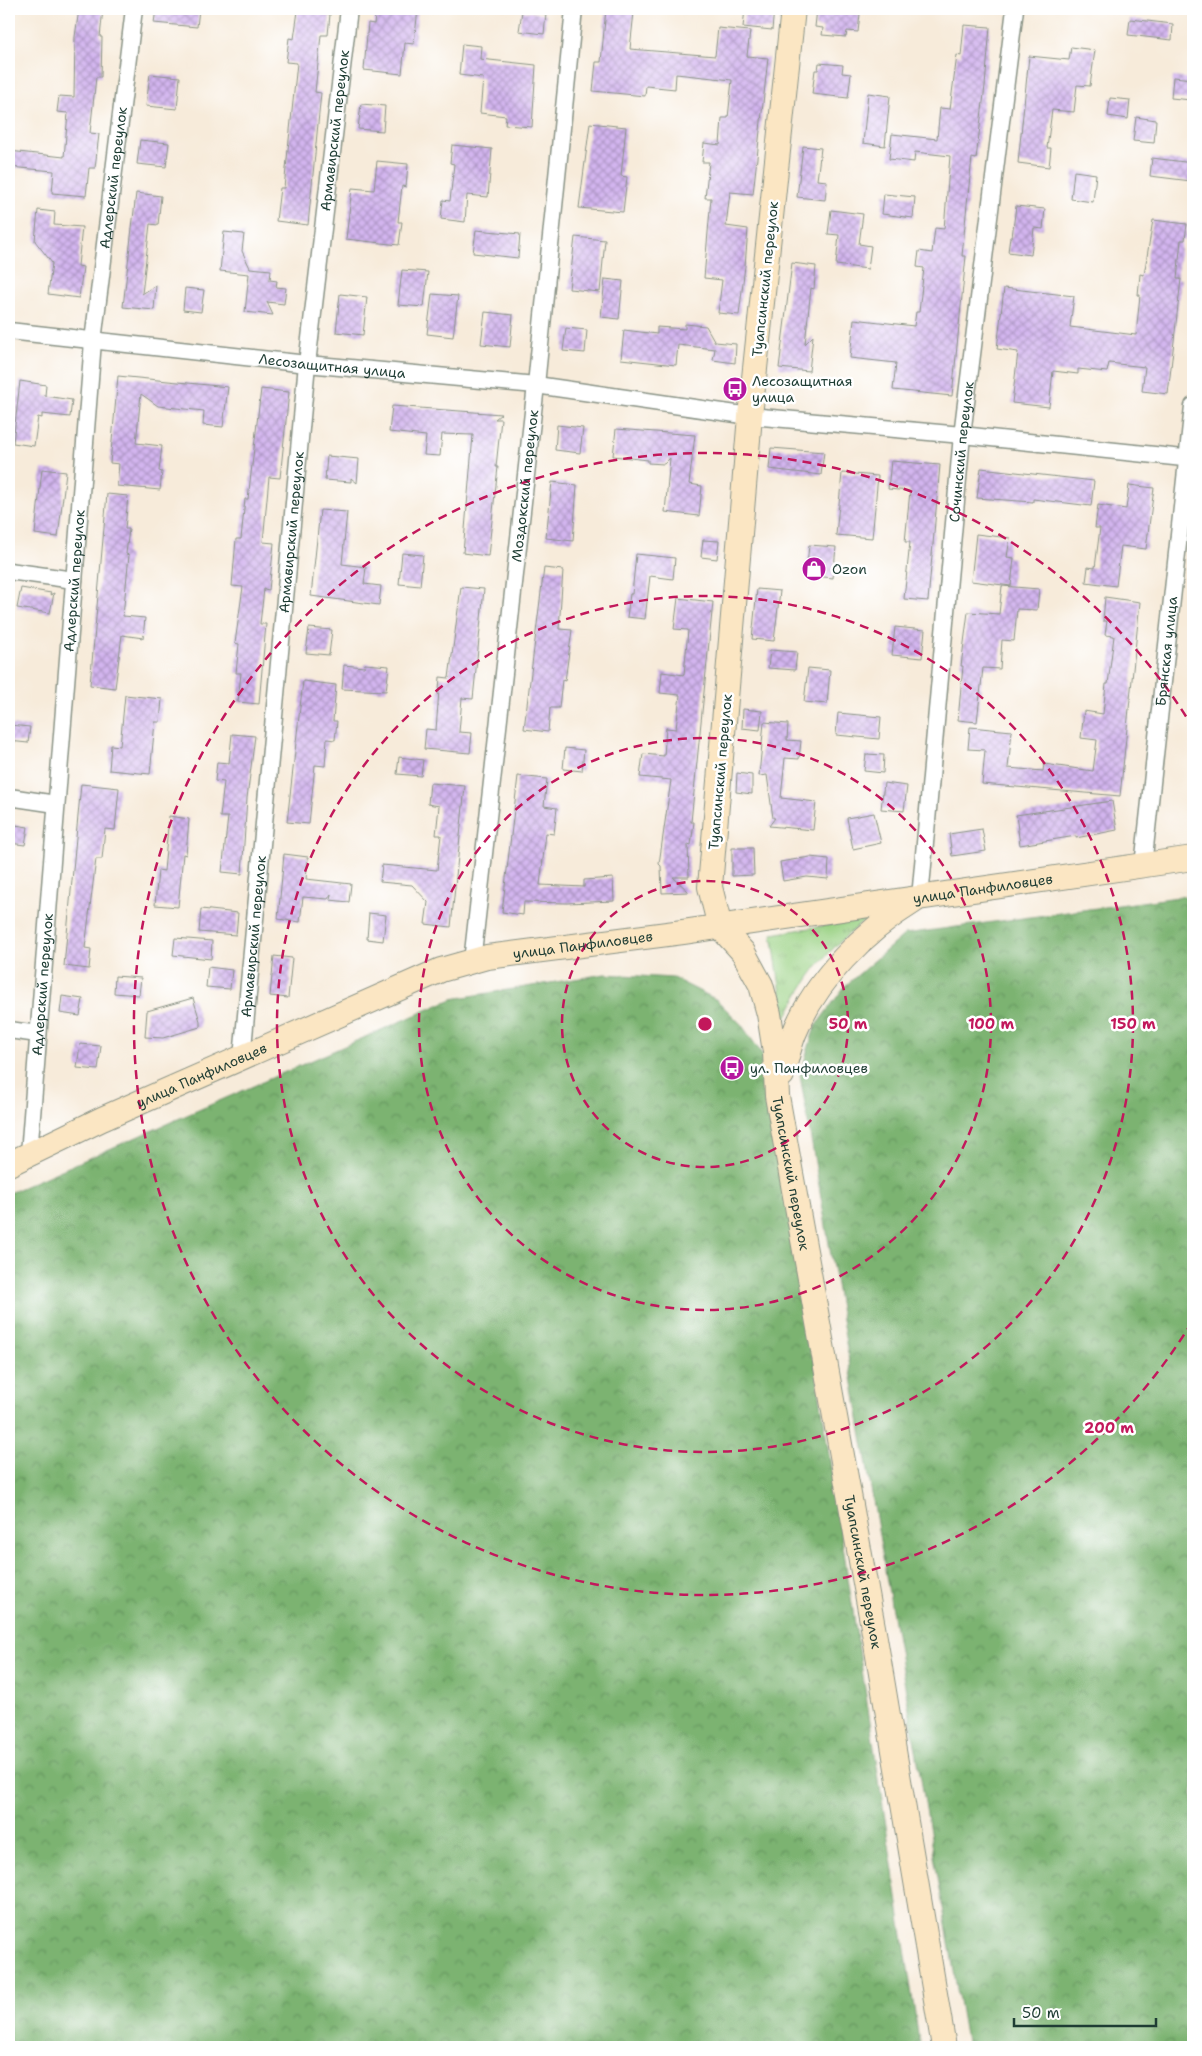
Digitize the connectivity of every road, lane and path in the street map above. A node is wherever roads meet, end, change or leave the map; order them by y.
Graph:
1 (134, 9) edge
2 (349, 9) edge
3 (574, 9) edge
4 (793, 9) edge
5 (1014, 9) edge
6 (9, 332) edge
7 (93, 341) junction
8 (307, 364) junction
9 (536, 385) junction
10 (1193, 406) edge
11 (750, 416) junction
12 (962, 435) junction
13 (1190, 459) edge
14 (9, 571) edge
15 (74, 580) junction
16 (9, 797) edge
17 (56, 804) junction
18 (1193, 858) edge
19 (1143, 866) junction
20 (920, 898) junction
21 (720, 927) junction
22 (472, 962) junction
23 (9, 1030) edge
24 (38, 1034) junction
25 (242, 1058) junction
26 (777, 1096) junction
27 (19, 1159) edge
28 (944, 2047) edge

1 - 7 street, Адлерский переулок
2 - 8 street, Армавирский переулок
3 - 9 street, Моздокский переулок
4 - 11 street, Туапсинский переулок
5 - 12 street, Сочинский переулок
6 - 7 street, Лесозащитная улица
7 - 8 street, Лесозащитная улица
7 - 15 street, Адлерский переулок
8 - 9 street, Лесозащитная улица
8 - 25 street, Армавирский переулок
9 - 11 street, Лесозащитная улица
9 - 22 street, Моздокский переулок
10 - 13 street, Брянская улица
11 - 12 street, Лесозащитная улица
11 - 21 street, Туапсинский переулок
12 - 13 street, Лесозащитная улица
12 - 20 street, Сочинский переулок
13 - 19 street, Брянская улица
14 - 15 street
15 - 17 street, Адлерский переулок
16 - 17 street
17 - 24 street, Адлерский переулок
18 - 19 street, улица Панфиловцев
19 - 20 street, улица Панфиловцев
20 - 21 street, улица Панфиловцев
20 - 26 street
21 - 22 street, улица Панфиловцев
21 - 26 street, Туапсинский переулок
22 - 25 street, улица Панфиловцев
23 - 24 street
24 - 27 street, Адлерский переулок
25 - 27 street, улица Панфиловцев
26 - 28 street, Туапсинский переулок

